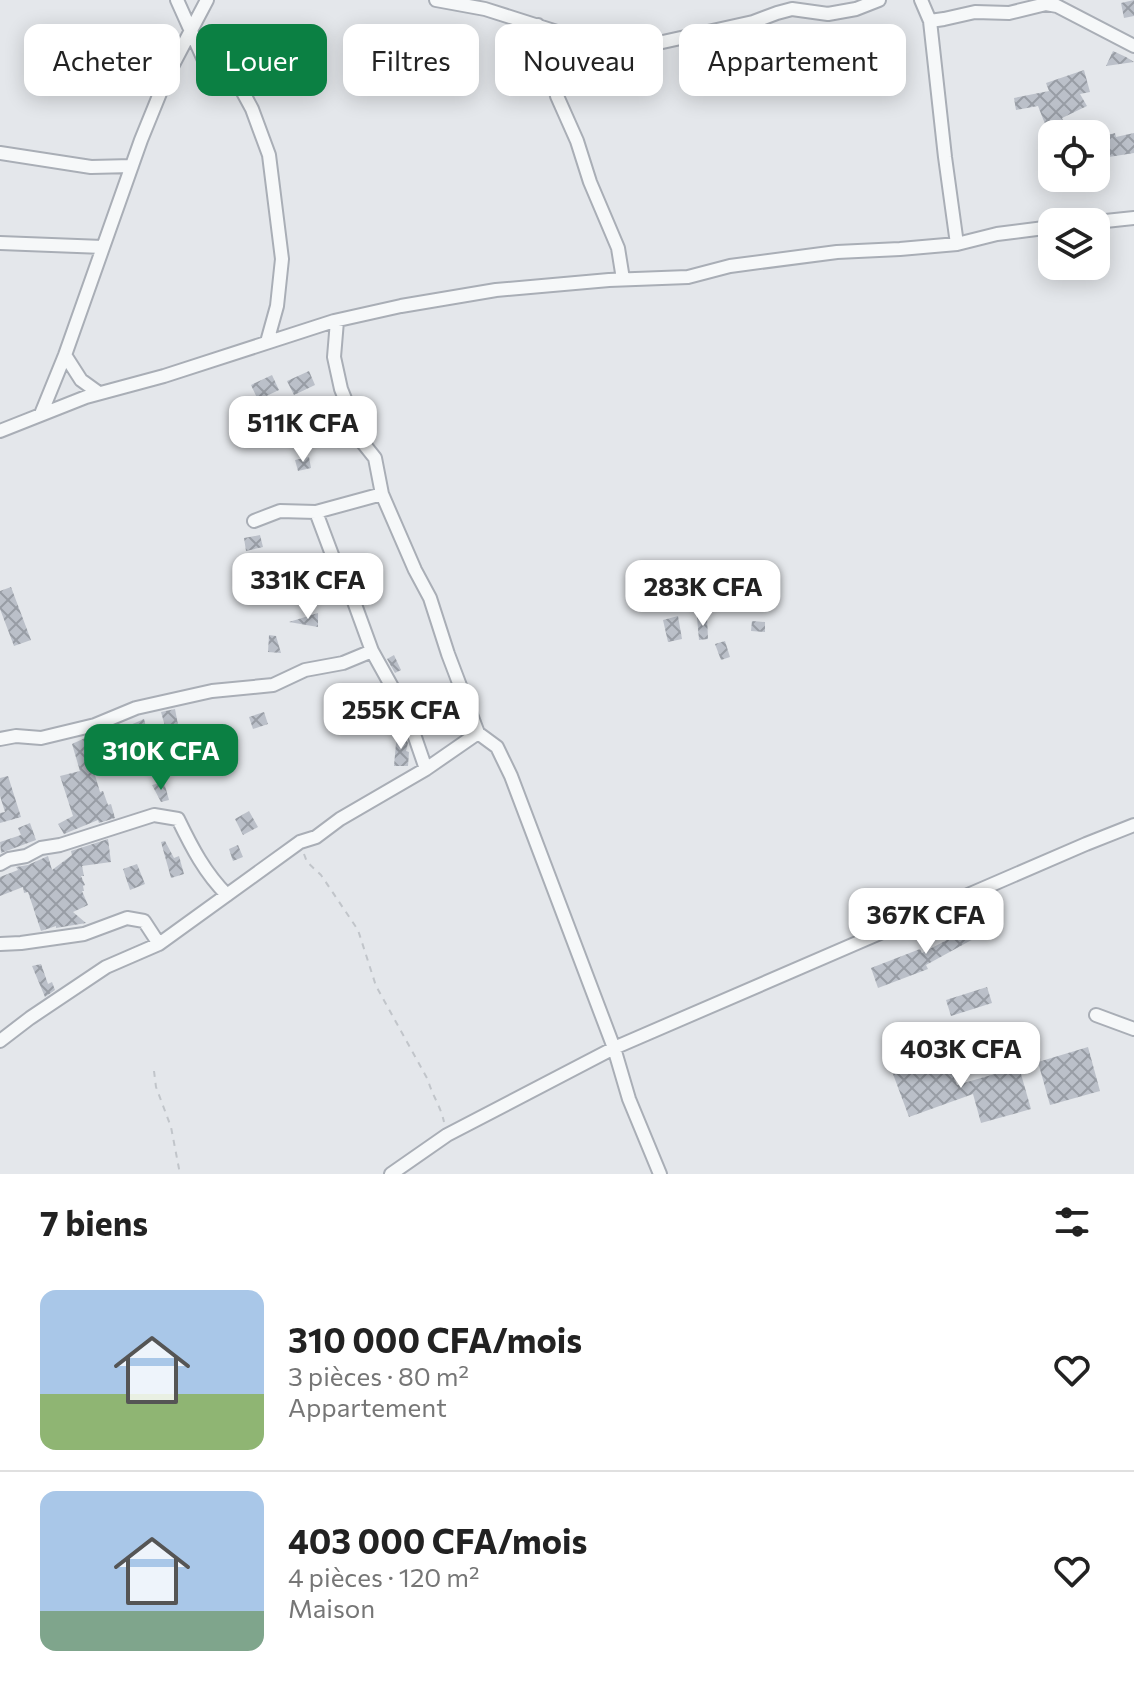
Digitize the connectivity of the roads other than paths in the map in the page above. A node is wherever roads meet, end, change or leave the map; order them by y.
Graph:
1 (177, 0) edge
2 (207, 0) edge
3 (436, 0) edge
4 (879, 0) edge
5 (921, 0) edge
6 (811, 6) edge
7 (930, 21) junction
8 (535, 24) edge
9 (191, 31) junction
10 (663, 43) edge
11 (1134, 46) edge
12 (557, 96) edge
13 (0, 153) edge
14 (132, 166) junction
15 (1134, 218) edge
16 (1110, 221) edge
17 (1038, 229) edge
18 (0, 243) edge
19 (957, 244) junction
20 (103, 247) junction
21 (623, 279) junction
22 (337, 321) junction
23 (267, 342) junction
24 (65, 355) junction
25 (99, 393) junction
26 (41, 414) junction
27 (0, 431) edge
28 (382, 494) junction
29 (316, 512) junction
30 (254, 521) dead end
31 (372, 651) junction
32 (478, 733) junction
33 (0, 739) edge
34 (426, 769) junction
35 (1134, 825) edge
36 (0, 864) edge
37 (227, 895) junction
38 (0, 944) edge
39 (159, 944) junction
40 (1096, 1015) dead end
41 (1134, 1029) edge
42 (0, 1041) edge
43 (614, 1048) junction
44 (391, 1174) edge
45 (660, 1174) edge

1 - 9 street
2 - 9 street
3 - 8 street
4 - 6 street
5 - 7 street
6 - 10 street
7 - 11 street
7 - 19 street
9 - 14 street
9 - 23 street
12 - 21 street
13 - 14 street
14 - 20 street
15 - 16 street
17 - 19 street
18 - 20 street
19 - 21 street
20 - 24 street
21 - 22 street
22 - 23 street
22 - 28 street
23 - 25 street
24 - 25 street
24 - 26 street
25 - 26 street
26 - 27 street
28 - 29 street
28 - 32 street
29 - 30 street
29 - 31 street
31 - 33 street
31 - 34 street
32 - 34 street
32 - 43 street
34 - 37 street
35 - 43 street
36 - 37 street
37 - 39 street
38 - 39 street
39 - 42 street
40 - 41 street
43 - 44 street
43 - 45 street

